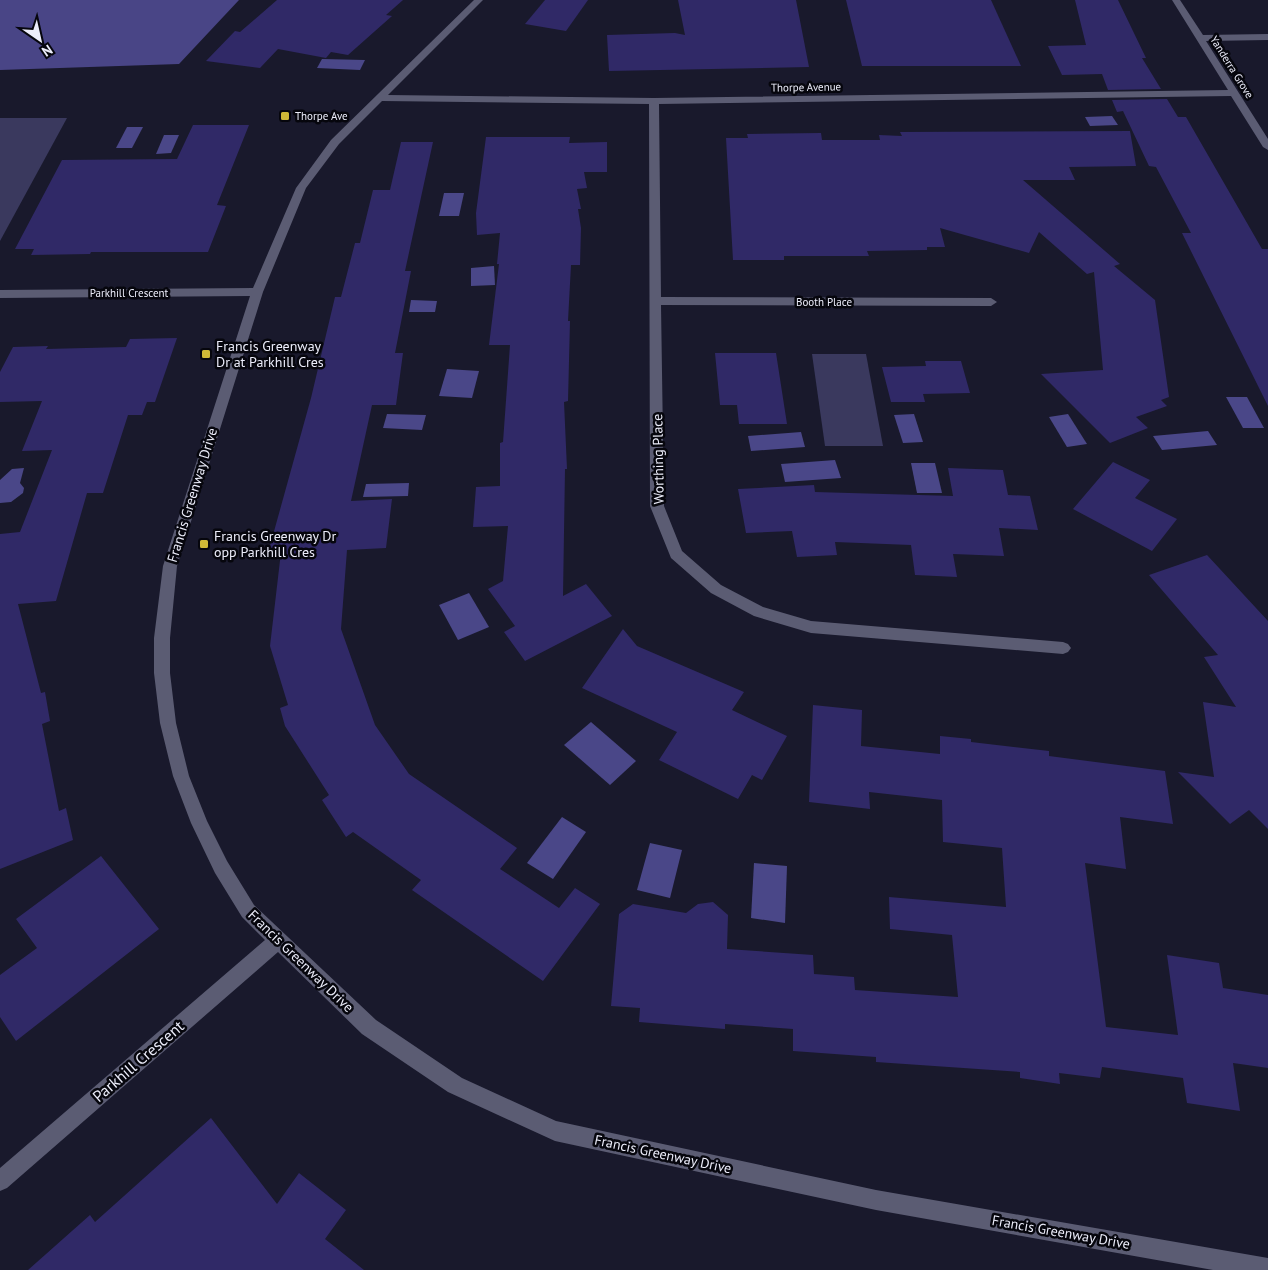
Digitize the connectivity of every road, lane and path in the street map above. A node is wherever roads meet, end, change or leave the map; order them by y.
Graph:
1 (479, 0) edge
2 (1176, 0) edge
3 (1268, 37) edge
4 (1200, 38) junction
5 (1236, 93) junction
6 (378, 98) junction
7 (654, 101) junction
8 (1268, 146) edge
9 (257, 292) junction
10 (0, 294) edge
11 (656, 301) junction
12 (991, 302) dead end
13 (1063, 648) dead end
14 (277, 941) junction
15 (0, 1181) edge
16 (1268, 1269) edge

1 - 6 street, Francis Greenway Drive
2 - 4 street, Yanderra Grove
3 - 4 street
4 - 5 street, Yanderra Grove
5 - 7 street, Thorpe Avenue
5 - 8 street, Yanderra Grove
6 - 7 street, Thorpe Avenue
6 - 9 street, Francis Greenway Drive
7 - 11 street, Worthing Place
9 - 10 street, Parkhill Crescent
9 - 14 street, Francis Greenway Drive
11 - 12 street, Booth Place
11 - 13 street, Worthing Place
14 - 15 street, Parkhill Crescent
14 - 16 street, Francis Greenway Drive

